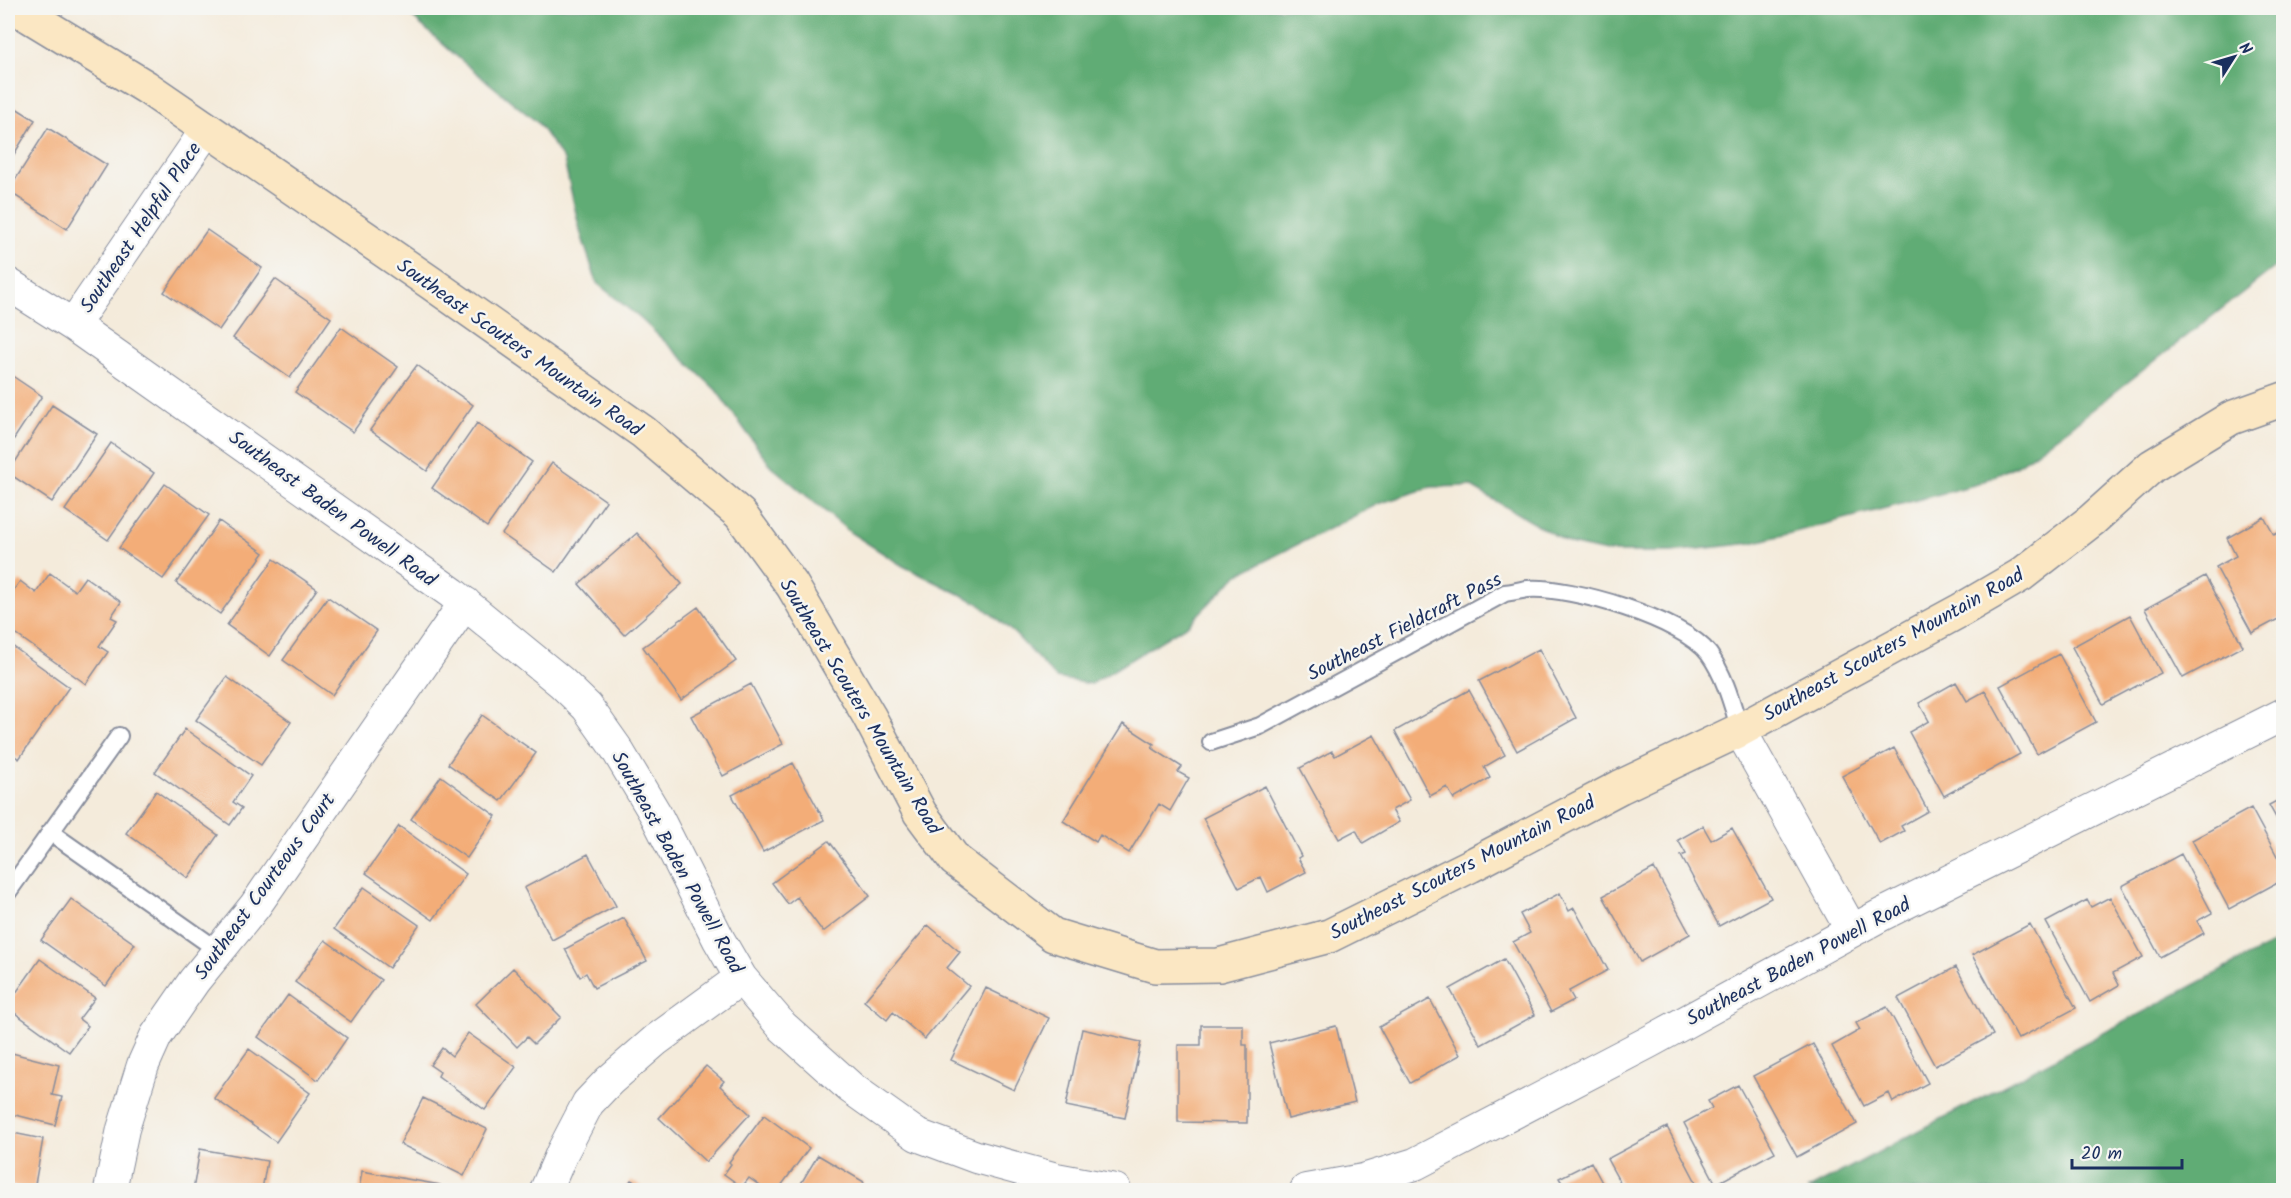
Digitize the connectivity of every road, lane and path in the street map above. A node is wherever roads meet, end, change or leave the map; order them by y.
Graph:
1 (16, 8) edge
2 (207, 129) junction
3 (8, 284) edge
4 (73, 325) junction
5 (2283, 399) edge
6 (465, 603) junction
7 (2283, 714) edge
8 (1740, 730) junction
9 (120, 736) dead end
10 (1210, 742) dead end
11 (50, 832) junction
12 (8, 892) edge
13 (1852, 931) junction
14 (219, 951) junction
15 (741, 978) junction
16 (110, 1191) edge
17 (546, 1191) edge
18 (1115, 1191) edge
19 (1306, 1191) edge

1 - 2 street, Southeast Scouters Mountain Road
2 - 4 street, Southeast Helpful Place
2 - 8 street, Southeast Scouters Mountain Road
3 - 4 street, Southeast Baden Powell Road
4 - 6 street, Southeast Baden Powell Road
5 - 8 street, Southeast Scouters Mountain Road
6 - 14 street, Southeast Courteous Court
6 - 15 street, Southeast Baden Powell Road
7 - 13 street, Southeast Baden Powell Road
8 - 10 lane, Southeast Fieldcraft Pass
8 - 13 street
9 - 11 lane
11 - 12 lane
11 - 14 lane
13 - 19 street, Southeast Baden Powell Road
14 - 16 street, Southeast Courteous Court
15 - 17 street
15 - 18 street, Southeast Baden Powell Road

